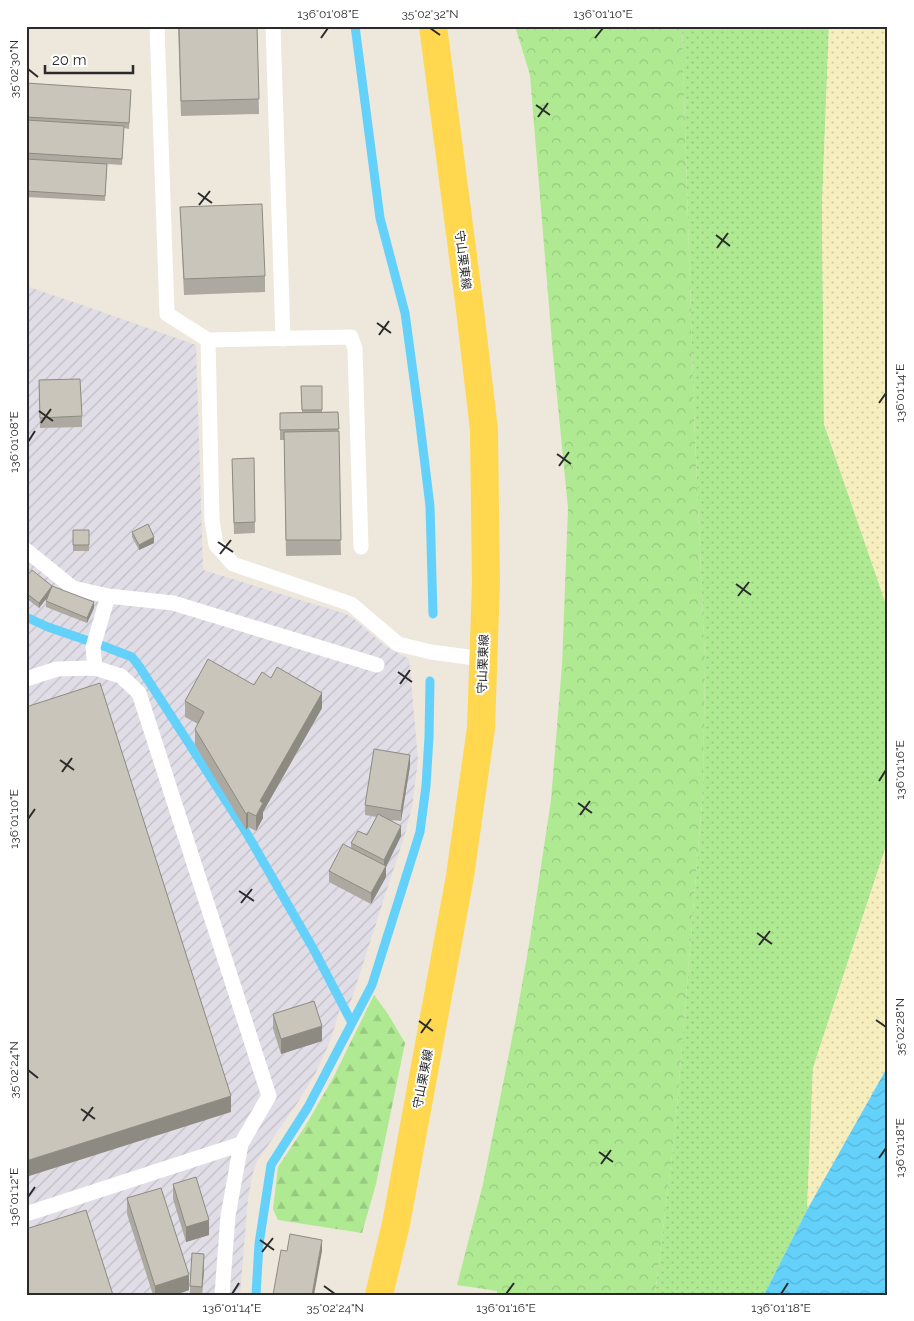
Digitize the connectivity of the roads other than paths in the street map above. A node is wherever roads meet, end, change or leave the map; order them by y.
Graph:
1 (156, 26) edge
2 (273, 26) edge
3 (433, 26) edge
4 (283, 339) junction
5 (208, 340) junction
6 (361, 548) dead end
7 (26, 550) edge
8 (108, 596) junction
9 (483, 659) junction
10 (377, 665) dead end
11 (95, 668) junction
12 (26, 679) edge
13 (241, 1144) junction
14 (26, 1214) edge
15 (222, 1295) edge
16 (378, 1295) edge

1 - 5 lane
2 - 4 lane
3 - 9 main road, 守山栗東線
4 - 5 lane
4 - 6 lane
5 - 9 lane
7 - 8 lane
8 - 10 lane
8 - 11 lane
9 - 16 main road, 守山栗東線
11 - 12 lane
11 - 13 lane
13 - 14 lane
13 - 15 lane

